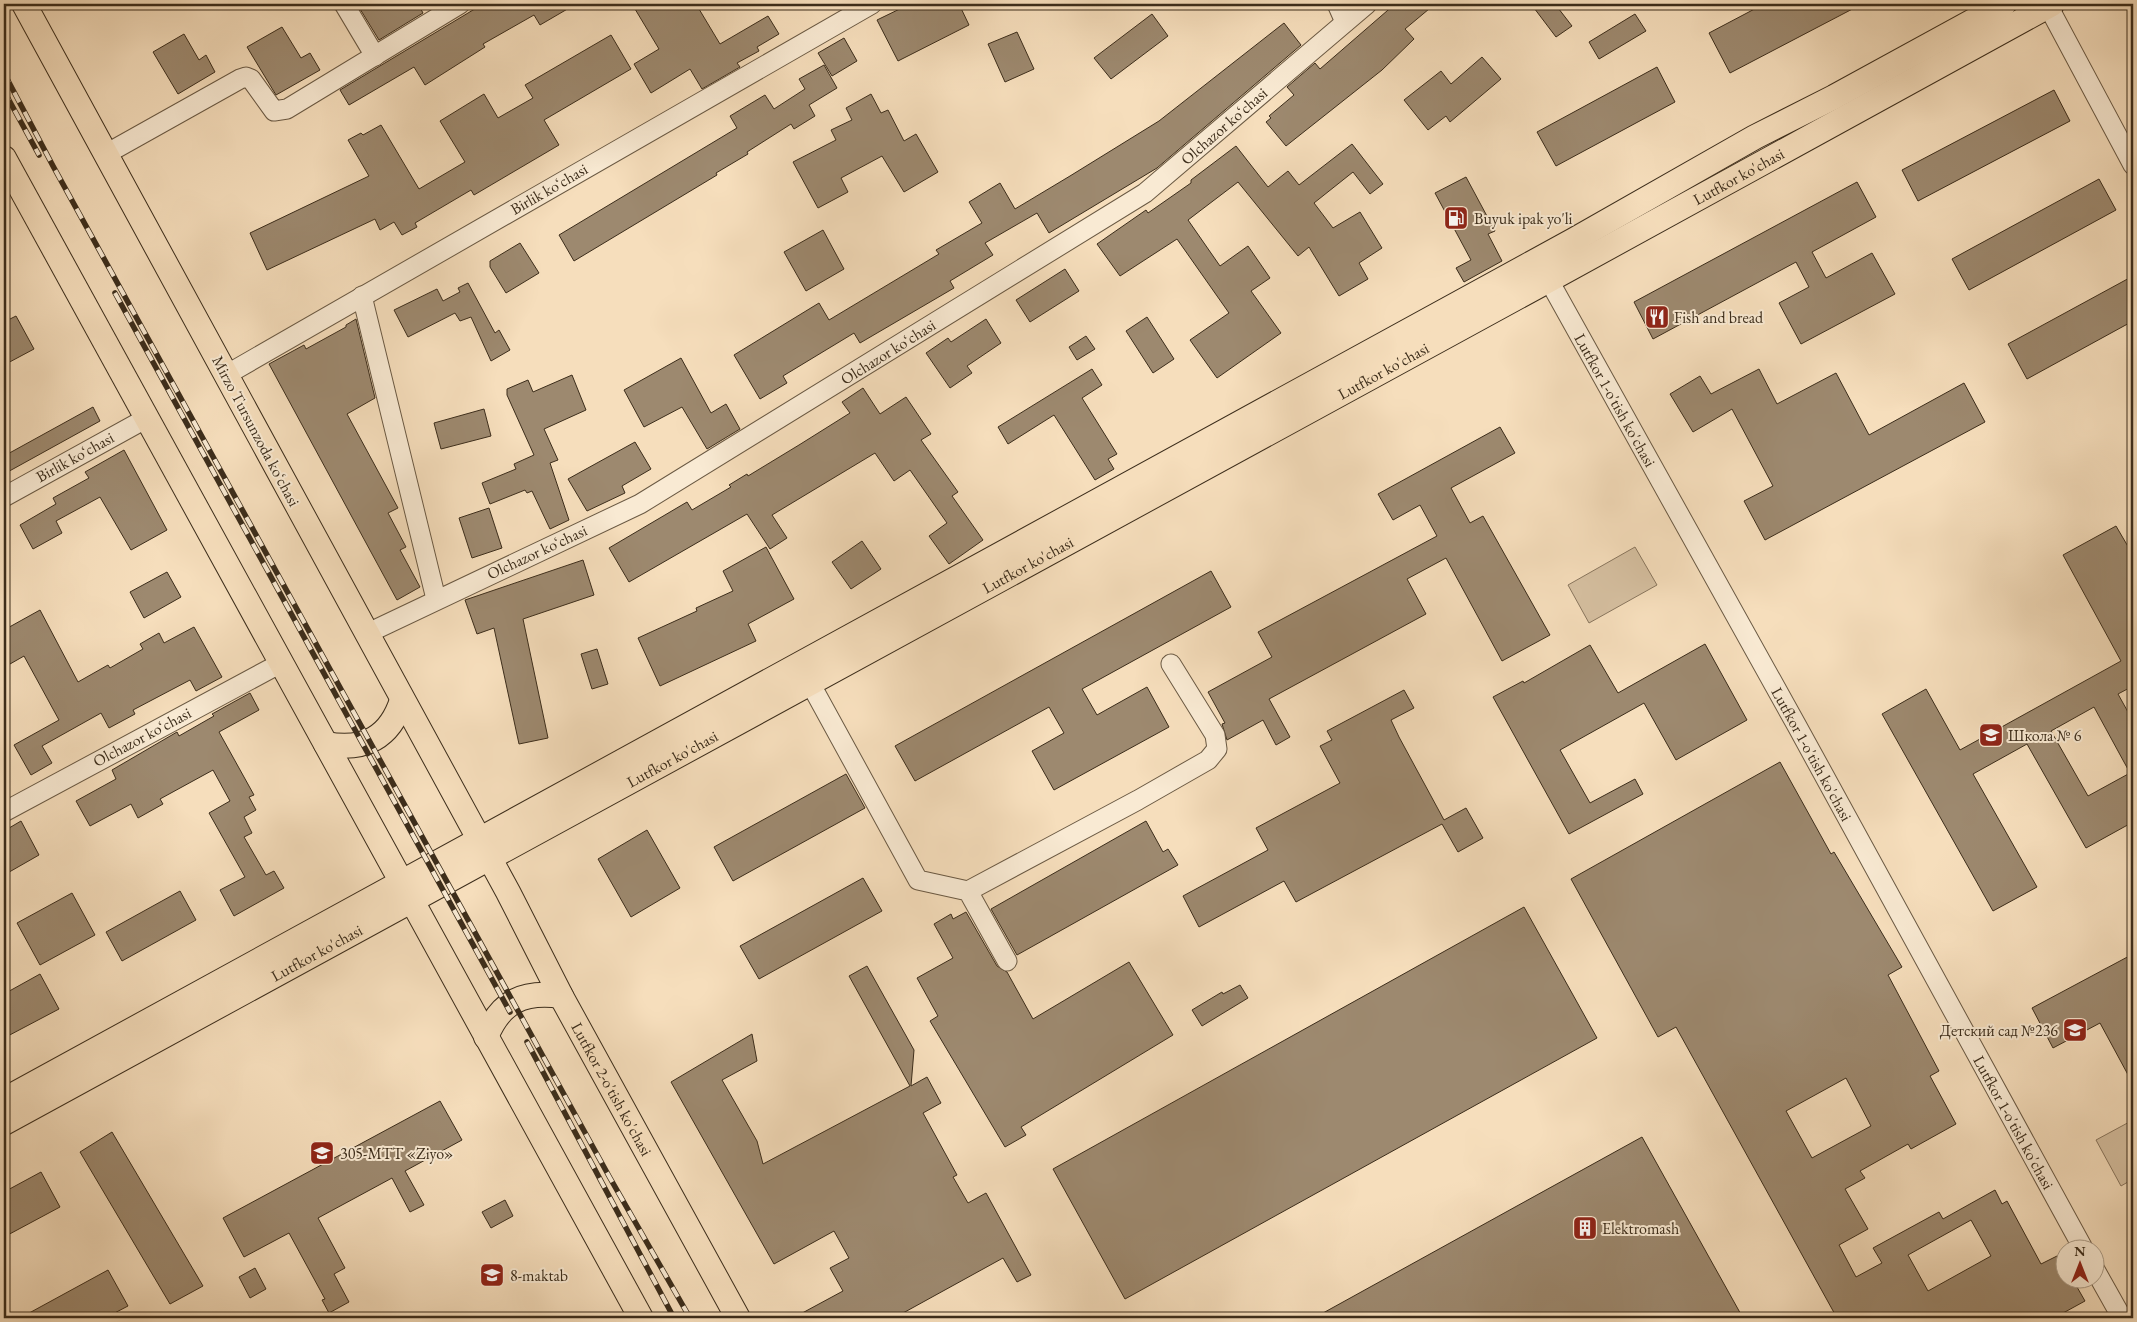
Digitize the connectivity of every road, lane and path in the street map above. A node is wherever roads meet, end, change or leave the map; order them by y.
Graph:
1 (24, 4) edge
2 (344, 4) edge
3 (460, 4) edge
4 (872, 4) edge
5 (1337, 4) edge
6 (1367, 4) edge
7 (2004, 4) edge
8 (2049, 4) edge
9 (1345, 22) junction
10 (374, 56) junction
11 (106, 154) junction
12 (4, 158) edge
13 (2133, 165) edge
14 (1538, 259) junction
15 (1549, 280) junction
16 (362, 296) junction
17 (226, 375) junction
18 (146, 418) junction
19 (4, 497) edge
20 (436, 599) junction
21 (366, 634) junction
22 (281, 663) junction
23 (1171, 664) dead end
24 (805, 674) junction
25 (402, 700) junction
26 (326, 744) junction
27 (4, 812) edge
28 (483, 850) junction
29 (968, 891) junction
30 (407, 892) junction
31 (1007, 961) dead end
32 (561, 996) junction
33 (486, 1037) junction
34 (4, 1100) edge
35 (4, 1123) edge
36 (2079, 1240) edge
37 (2104, 1286) edge
38 (641, 1318) edge
39 (738, 1318) edge
40 (2122, 1318) edge

1 - 11 main road, Mirzo Tursunzoda koʻchasi
2 - 10 street
3 - 10 street
4 - 16 street, Birlik koʻchasi
5 - 9 street
6 - 9 street, Olchazor koʻchasi
7 - 14 main road, Lutfkor ko'chasi
8 - 13 street
8 - 15 main road, Lutfkor ko'chasi
9 - 20 street, Olchazor koʻchasi
10 - 11 street
11 - 17 main road, Mirzo Tursunzoda koʻchasi
12 - 18 main road
14 - 15 street, Lutfkor 1-o'tish ko'chasi
14 - 24 main road, Lutfkor ko'chasi
15 - 24 main road, Lutfkor ko'chasi
15 - 36 street, Lutfkor 1-o'tish ko'chasi
16 - 17 street, Birlik koʻchasi
16 - 20 street
17 - 21 main road, Mirzo Tursunzoda koʻchasi
18 - 19 street, Birlik koʻchasi
18 - 22 main road
20 - 21 street, Olchazor koʻchasi
21 - 25 main road, Mirzo Tursunzoda koʻchasi
22 - 26 main road
22 - 27 street, Olchazor koʻchasi
23 - 29 street
24 - 28 main road, Lutfkor ko'chasi
24 - 29 street
25 - 26 main road
25 - 28 main road, Mirzo Tursunzoda koʻchasi
26 - 30 main road
28 - 30 main road, Lutfkor ko'chasi
28 - 32 main road, Lutfkor 2-o'tish ko'chasi
29 - 31 street
30 - 33 main road
30 - 34 main road, Lutfkor ko'chasi
30 - 35 main road, Lutfkor ko'chasi
32 - 33 main road
32 - 39 main road, Lutfkor 2-o'tish ko'chasi
33 - 38 main road
37 - 40 street

